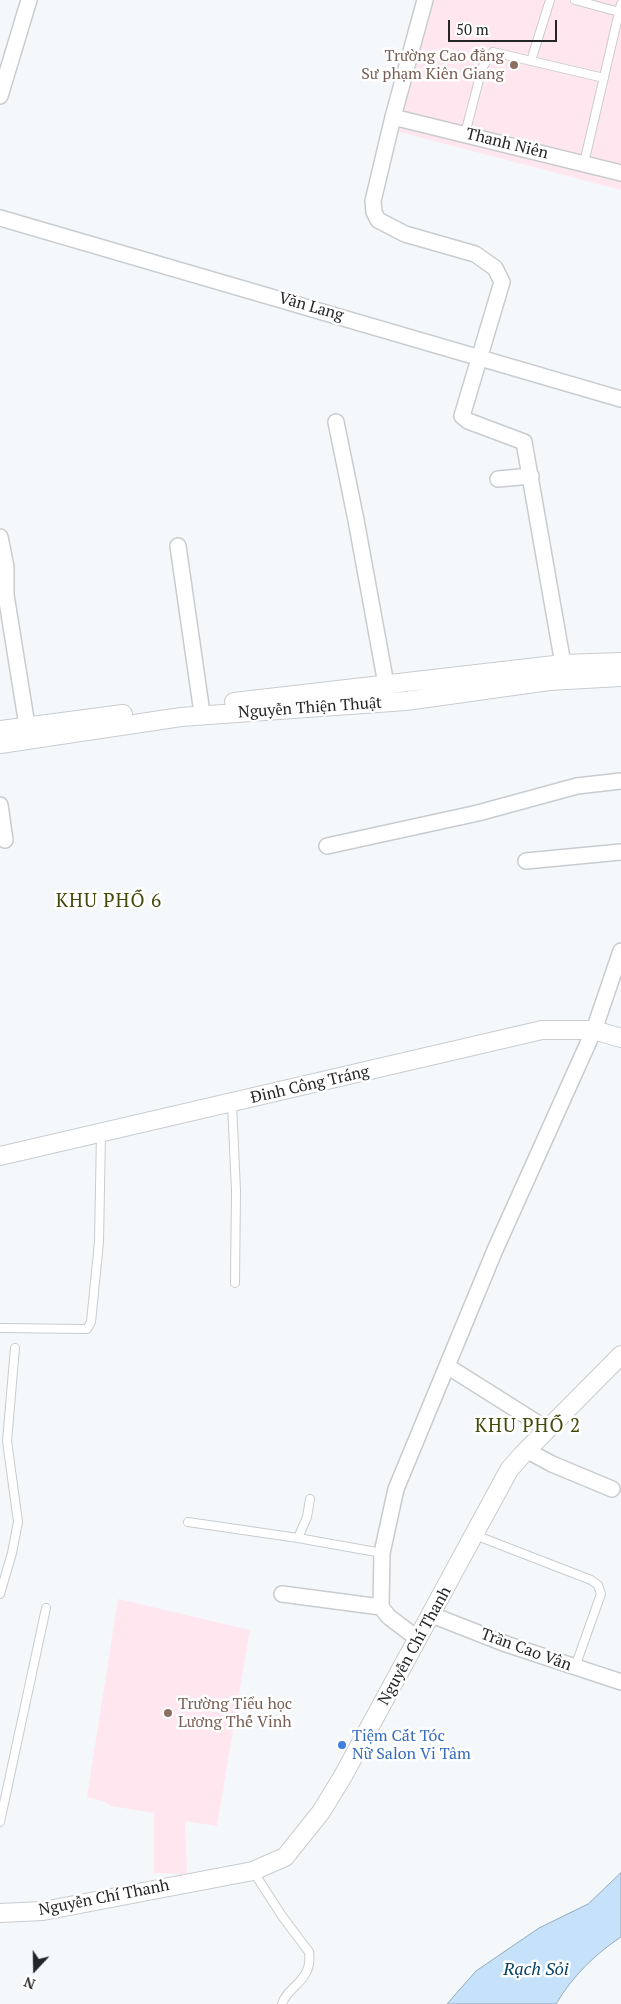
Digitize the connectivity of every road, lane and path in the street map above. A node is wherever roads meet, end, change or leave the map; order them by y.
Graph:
1 (28, 0) edge
2 (425, 0) edge
3 (550, 0) edge
4 (575, 0) edge
5 (620, 8) edge
6 (530, 61) junction
7 (604, 78) junction
8 (0, 96) edge
9 (393, 117) junction
10 (465, 134) junction
11 (584, 163) junction
12 (621, 173) edge
13 (0, 218) edge
14 (478, 358) junction
15 (621, 399) edge
16 (336, 422) dead end
17 (530, 476) junction
18 (498, 479) dead end
19 (0, 537) edge
20 (178, 546) dead end
21 (621, 662) edge
22 (563, 664) junction
23 (621, 678) edge
24 (386, 684) junction
25 (272, 704) junction
26 (201, 706) junction
27 (0, 730) edge
28 (28, 733) junction
29 (0, 744) edge
30 (621, 781) edge
31 (0, 805) edge
32 (5, 840) dead end
33 (327, 846) dead end
34 (621, 852) edge
35 (526, 861) dead end
36 (621, 951) edge
37 (594, 1030) junction
38 (621, 1038) edge
39 (232, 1103) junction
40 (101, 1133) junction
41 (0, 1156) edge
42 (235, 1283) dead end
43 (0, 1328) edge
44 (15, 1348) dead end
45 (621, 1355) edge
46 (447, 1366) junction
47 (547, 1429) junction
48 (526, 1450) junction
49 (612, 1489) dead end
50 (310, 1499) dead end
51 (188, 1522) dead end
52 (475, 1535) junction
53 (298, 1538) junction
54 (382, 1553) junction
55 (0, 1594) edge
56 (282, 1594) dead end
57 (381, 1607) junction
58 (46, 1608) dead end
59 (432, 1615) junction
60 (418, 1639) junction
61 (575, 1667) junction
62 (621, 1682) edge
63 (0, 1822) edge
64 (253, 1871) junction
65 (0, 1913) edge
66 (282, 2004) edge

1 - 8 street
2 - 9 street
3 - 6 lane
4 - 5 lane
5 - 7 lane
6 - 7 lane
6 - 10 lane
7 - 11 lane
9 - 10 street, Thanh Niên
9 - 14 street
10 - 11 street, Thanh Niên
11 - 12 street, Thanh Niên
13 - 14 street, Văn Lang
14 - 15 street, Văn Lang
14 - 17 street
16 - 24 street
17 - 18 street
17 - 22 street
19 - 28 street
20 - 26 street
21 - 22 street, Nguyễn Thiện Thuật
22 - 24 street, Nguyễn Thiện Thuật
23 - 25 street, Nguyễn Thiện Thuật
24 - 25 street, Nguyễn Thiện Thuật
25 - 26 street, Nguyễn Thiện Thuật
25 - 28 street, Nguyễn Thiện Thuật
26 - 28 street, Nguyễn Thiện Thuật
27 - 28 street, Nguyễn Thiện Thuật
28 - 29 street, Nguyễn Thiện Thuật
30 - 33 street
31 - 32 street
34 - 35 street
36 - 37 street
37 - 38 street, Đinh Công Tráng
37 - 39 street, Đinh Công Tráng
37 - 46 street
39 - 40 street, Đinh Công Tráng
39 - 42 lane
40 - 41 street, Đinh Công Tráng
40 - 43 lane
44 - 55 lane
45 - 47 street, Nguyễn Chí Thanh
46 - 47 street
46 - 54 street
47 - 48 street, Nguyễn Chí Thanh
48 - 49 street
48 - 52 street, Nguyễn Chí Thanh
50 - 53 lane
51 - 53 lane
52 - 59 street, Nguyễn Chí Thanh
52 - 61 lane
53 - 54 lane
54 - 57 street
56 - 57 street
57 - 60 street
58 - 63 lane
59 - 60 street, Nguyễn Chí Thanh
59 - 61 street, Trần Cao Vân
60 - 64 street, Nguyễn Chí Thanh
61 - 62 street, Trần Cao Vân
64 - 65 street, Nguyễn Chí Thanh
64 - 66 lane

